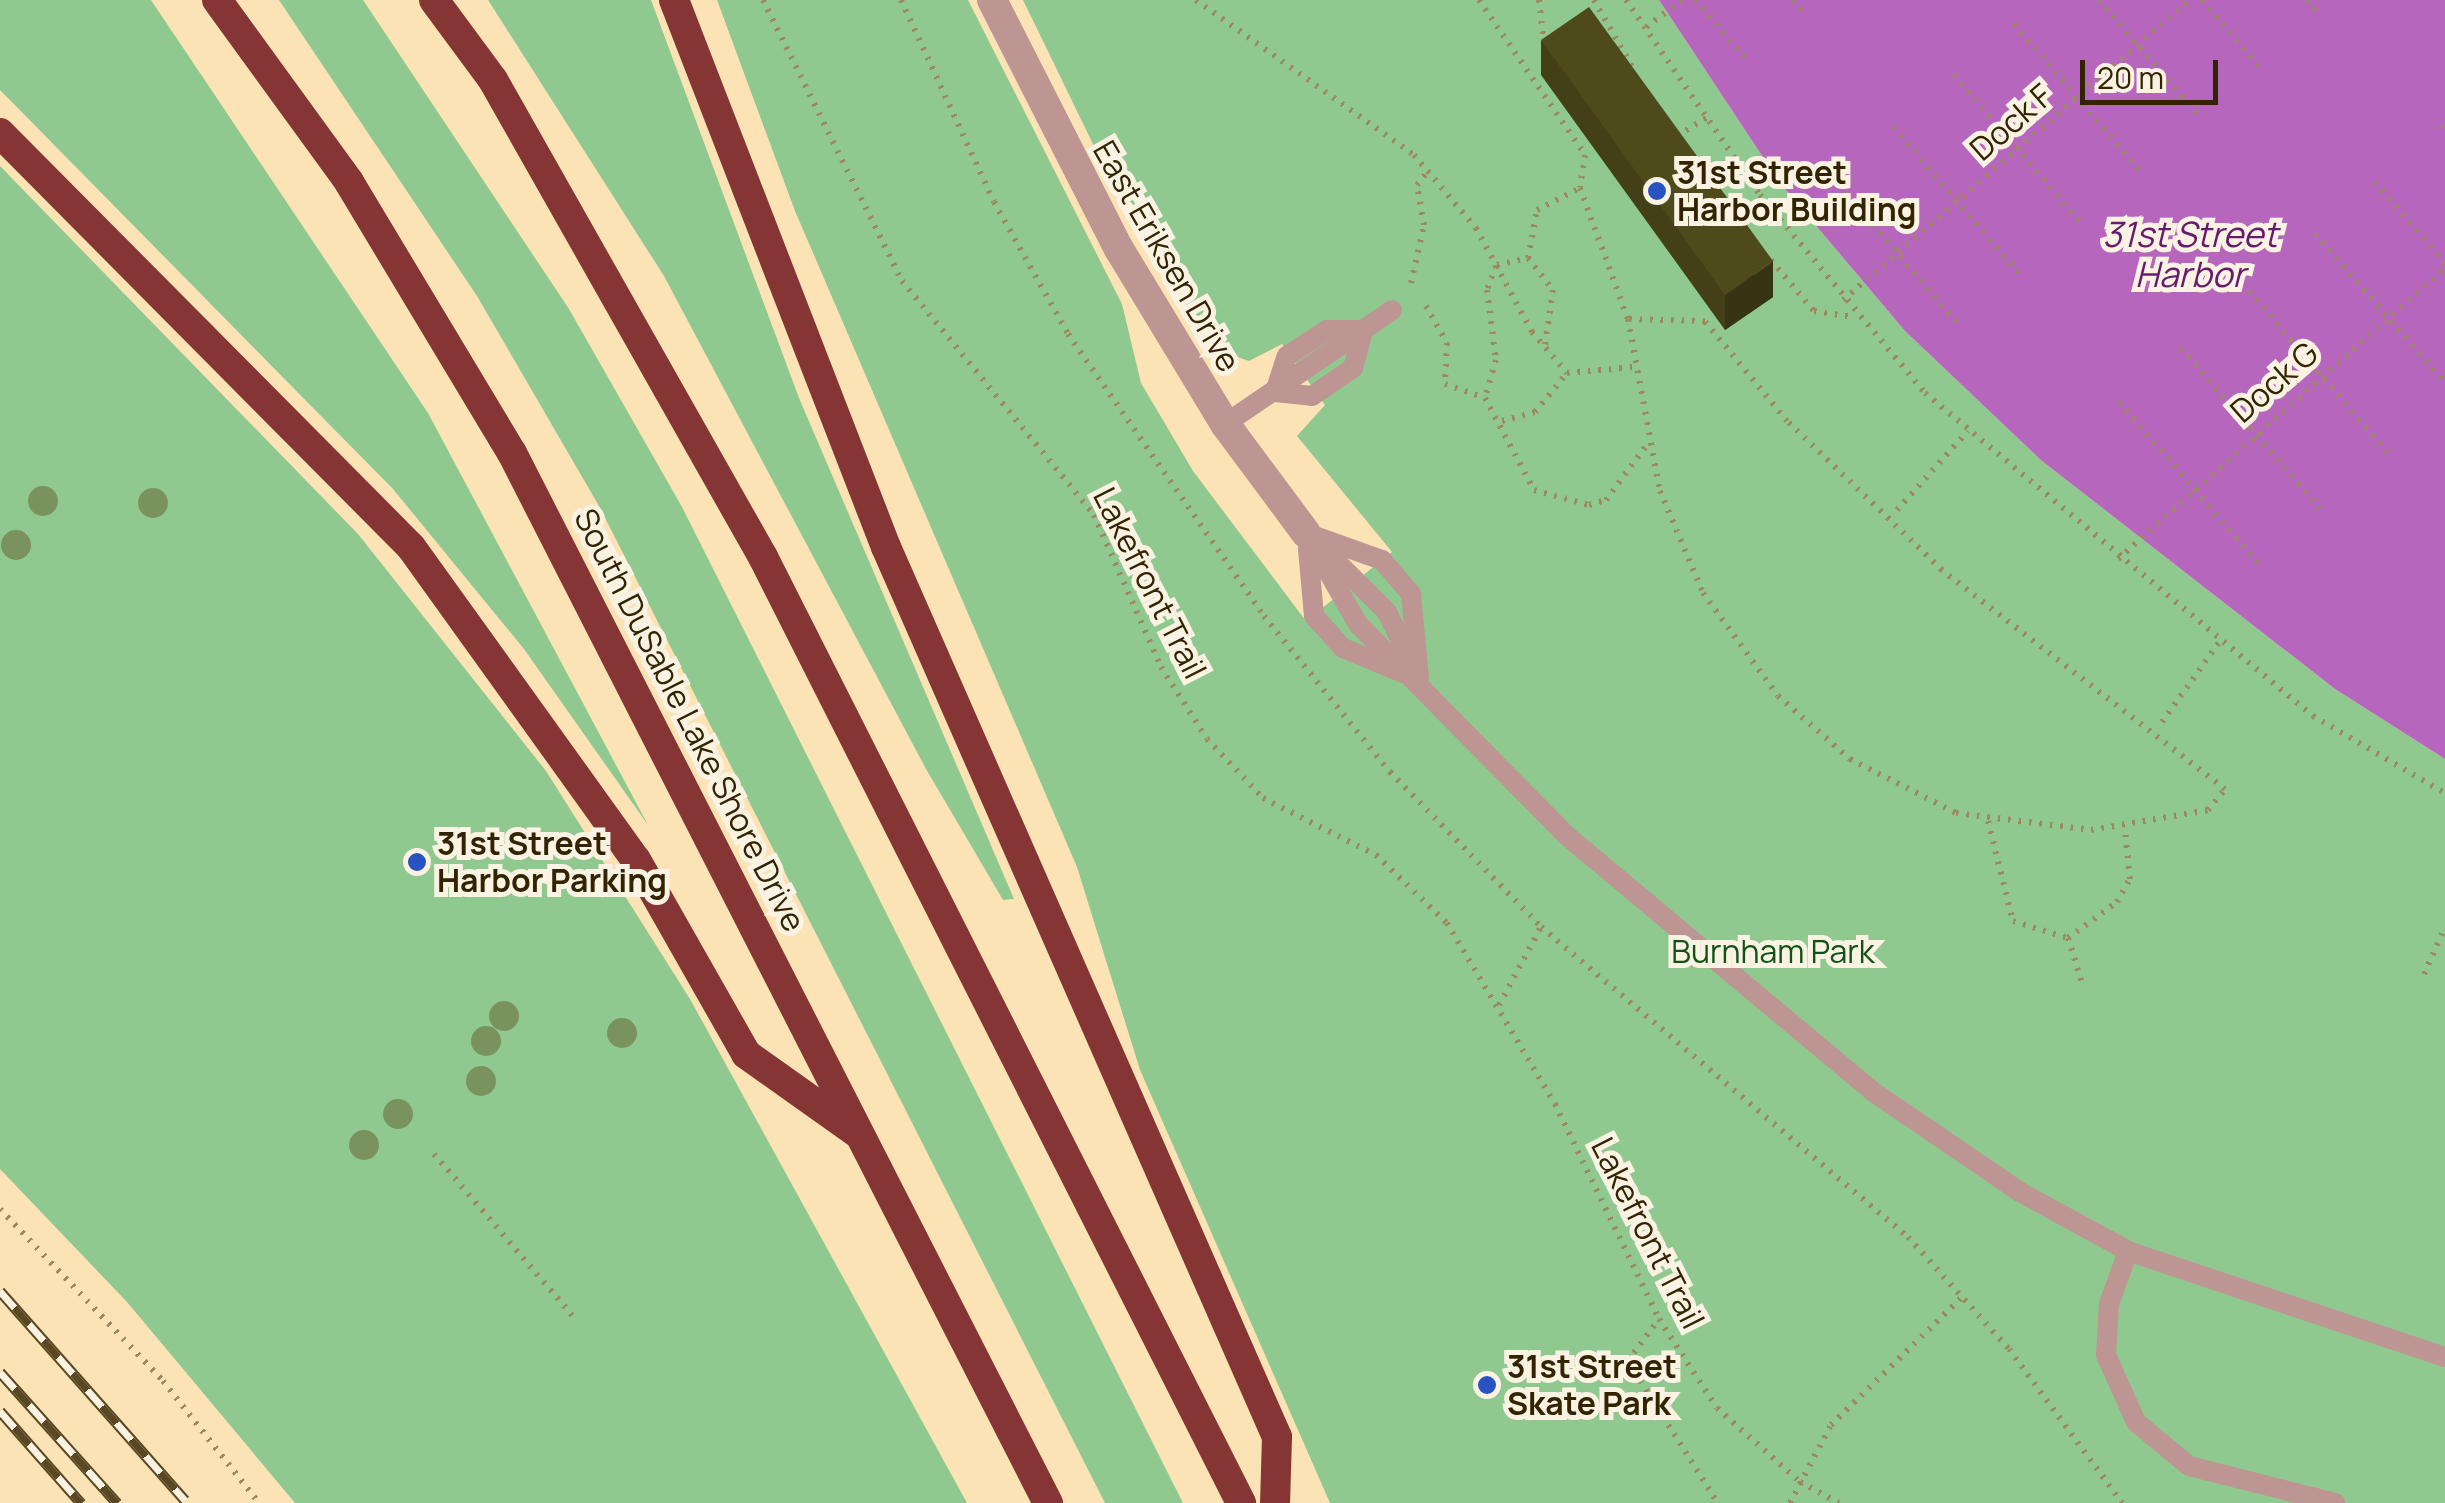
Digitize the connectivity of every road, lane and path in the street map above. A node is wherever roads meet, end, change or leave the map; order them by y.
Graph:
1 (217, 0) edge
2 (434, 0) edge
3 (674, 0) edge
4 (764, 0) edge
5 (992, 0) edge
6 (1196, 0) edge
7 (1478, 0) edge
8 (1539, 0) edge
9 (1594, 0) edge
10 (1626, 0) edge
11 (1682, 0) edge
12 (1696, 0) edge
13 (1793, 0) edge
14 (2099, 0) edge
15 (2189, 0) edge
16 (2202, 0) edge
17 (2307, 0) edge
18 (1804, 13) dead end
19 (2320, 16) dead end
20 (2014, 24) dead end
21 (1646, 26) junction
22 (2138, 45) junction
23 (1545, 53) edge
24 (1750, 62) dead end
25 (2259, 66) dead end
26 (1547, 70) edge
27 (1954, 75) dead end
28 (1636, 78) edge
29 (1540, 88) junction
30 (2078, 96) junction
31 (1706, 117) junction
32 (2200, 118) dead end
33 (1894, 127) dead end
34 (1661, 129) edge
35 (0, 133) edge
36 (1670, 141) junction
37 (2017, 149) junction
38 (1680, 157) edge
39 (1428, 171) junction
40 (2142, 172) dead end
41 (1831, 177) dead end
42 (2376, 182) dead end
43 (1580, 188) junction
44 (1957, 202) junction
45 (2081, 223) dead end
46 (2315, 234) dead end
47 (1760, 251) edge
48 (1898, 252) junction
49 (1528, 258) junction
50 (1497, 265) junction
51 (2445, 266) edge
52 (2022, 276) dead end
53 (2249, 292) dead end
54 (1843, 300) junction
55 (1392, 310) dead end
56 (2388, 316) junction
57 (1855, 318) junction
58 (1628, 319) junction
59 (1958, 325) dead end
60 (1546, 345) junction
61 (2182, 348) dead end
62 (1633, 367) junction
63 (1566, 373) junction
64 (2320, 376) junction
65 (2445, 384) edge
66 (1485, 398) junction
67 (2119, 402) dead end
68 (1502, 420) junction
69 (1224, 424) junction
70 (1968, 432) junction
71 (2255, 432) junction
72 (1646, 446) junction
73 (2392, 458) dead end
74 (2191, 487) junction
75 (1897, 510) dead end
76 (2325, 514) dead end
77 (1306, 533) junction
78 (2118, 560) junction
79 (2262, 568) dead end
80 (2220, 641) junction
81 (1419, 679) junction
82 (2162, 722) dead end
83 (2444, 789) edge
84 (1988, 820) junction
85 (2125, 830) junction
86 (2013, 921) junction
87 (1542, 926) dead end
88 (2003, 926) dead end
89 (2445, 928) edge
90 (2068, 938) junction
91 (2424, 974) dead end
92 (2083, 988) dead end
93 (1498, 1004) junction
94 (864, 1138) junction
95 (434, 1154) dead end
96 (0, 1209) edge
97 (2128, 1251) junction
98 (1962, 1298) dead end
99 (573, 1316) dead end
100 (1659, 1320) junction
101 (2445, 1356) edge
102 (1630, 1362) junction
103 (1615, 1378) dead end
104 (1800, 1482) junction
105 (259, 1503) edge
106 (1048, 1503) edge
107 (1241, 1503) edge
108 (1274, 1503) edge
109 (1718, 1503) edge
110 (1790, 1503) edge
111 (1839, 1503) edge
112 (2335, 1503) edge

1 - 94 highway, South DuSable Lake Shore Drive
2 - 107 highway
3 - 108 highway
4 - 93 path, Lakefront Trail
5 - 69 street, East Eriksen Drive
6 - 39 path
7 - 29 path
8 - 23 path
9 - 28 path
10 - 21 path
11 - 21 path
12 - 24 path
13 - 18 path
14 - 22 path
15 - 22 path, Dock F
16 - 25 path
17 - 19 path
20 - 30 path
21 - 31 path
22 - 30 path, Dock F
22 - 32 path
26 - 29 path
27 - 37 path
29 - 43 path
30 - 37 path, Dock F
30 - 40 path
31 - 36 path
31 - 54 path
33 - 44 path
34 - 36 path
35 - 94 highway
36 - 38 path
37 - 44 path, Dock F
37 - 45 path
39 - 50 path
39 - 66 path
41 - 48 path
42 - 51 path
43 - 49 path
43 - 58 path
44 - 48 path, Dock F
44 - 52 path
46 - 56 path
47 - 57 path
48 - 54 path, Dock F
48 - 59 path
49 - 50 path
49 - 60 path
50 - 60 path
50 - 66 path
51 - 56 path, Dock G
53 - 64 path
54 - 57 path
55 - 69 lane
56 - 64 path, Dock G
56 - 65 path
57 - 70 path
58 - 62 path
58 - 85 path
60 - 63 path
61 - 71 path
62 - 63 path
62 - 72 path
63 - 68 path
64 - 71 path, Dock G
64 - 73 path
66 - 68 path
67 - 74 path
68 - 72 path
69 - 77 street, East Eriksen Drive
70 - 75 path
70 - 78 path
71 - 74 path, Dock G
71 - 76 path
72 - 84 path
74 - 78 path, Dock G
74 - 79 path
77 - 81 lane
77 - 81 lane
77 - 81 lane
78 - 80 path
80 - 82 path
80 - 83 path
81 - 97 lane
84 - 85 path
84 - 86 path
85 - 90 path
86 - 88 path
86 - 90 path
87 - 93 path
89 - 91 path
90 - 92 path
93 - 100 path, Lakefront Trail
94 - 106 highway, South DuSable Lake Shore Drive
95 - 99 path
96 - 105 path
97 - 101 lane
97 - 112 lane
98 - 104 path
100 - 102 path
100 - 104 path, Lakefront Trail
102 - 103 path
102 - 109 path
104 - 110 path
104 - 111 path, Lakefront Trail

